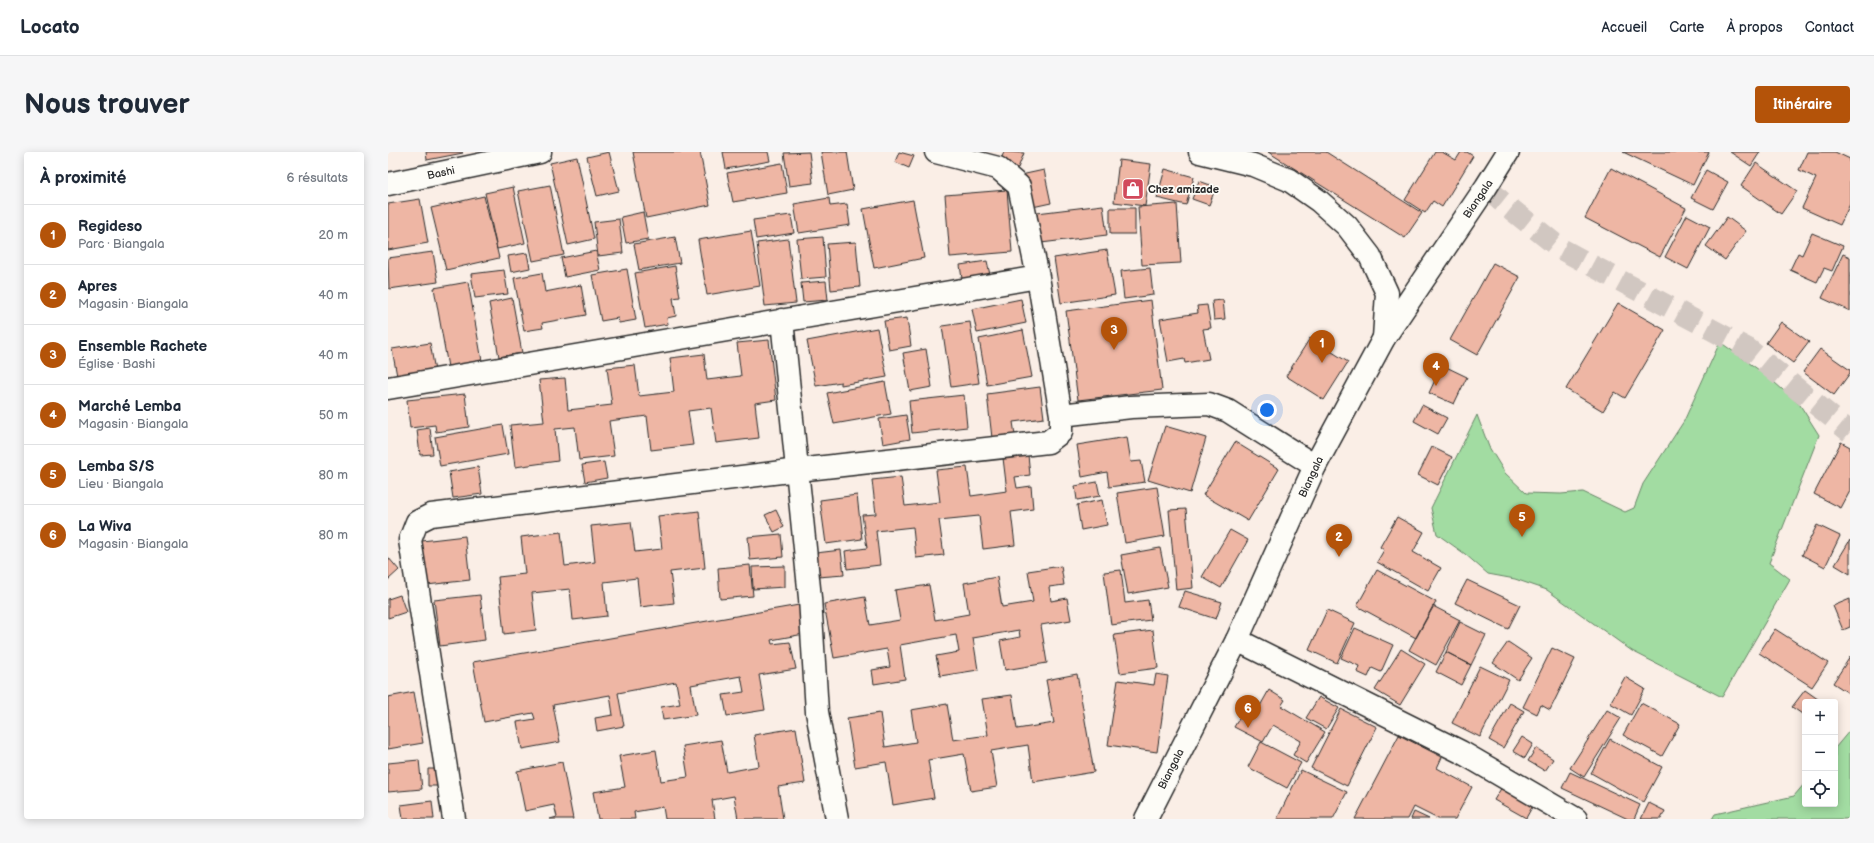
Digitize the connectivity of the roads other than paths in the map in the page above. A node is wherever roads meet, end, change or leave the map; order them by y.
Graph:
1 (540, 152) edge
2 (936, 152) edge
3 (1200, 152) edge
4 (1508, 152) edge
5 (388, 184) edge
6 (1038, 277) junction
7 (782, 320) junction
8 (1384, 338) junction
9 (388, 388) edge
10 (1061, 415) junction
11 (1315, 466) junction
12 (798, 470) junction
13 (1238, 640) junction
14 (454, 819) edge
15 (837, 819) edge
16 (1146, 819) edge
17 (1576, 819) edge

1 - 5 main road, Bashi
2 - 6 main road
3 - 8 main road
4 - 8 main road, Biangala
6 - 7 main road
6 - 10 main road
7 - 9 main road
7 - 12 main road
8 - 11 main road, Biangala
10 - 11 main road
10 - 12 main road
11 - 13 main road, Biangala
12 - 14 main road
12 - 15 main road
13 - 16 main road, Biangala
13 - 17 main road

